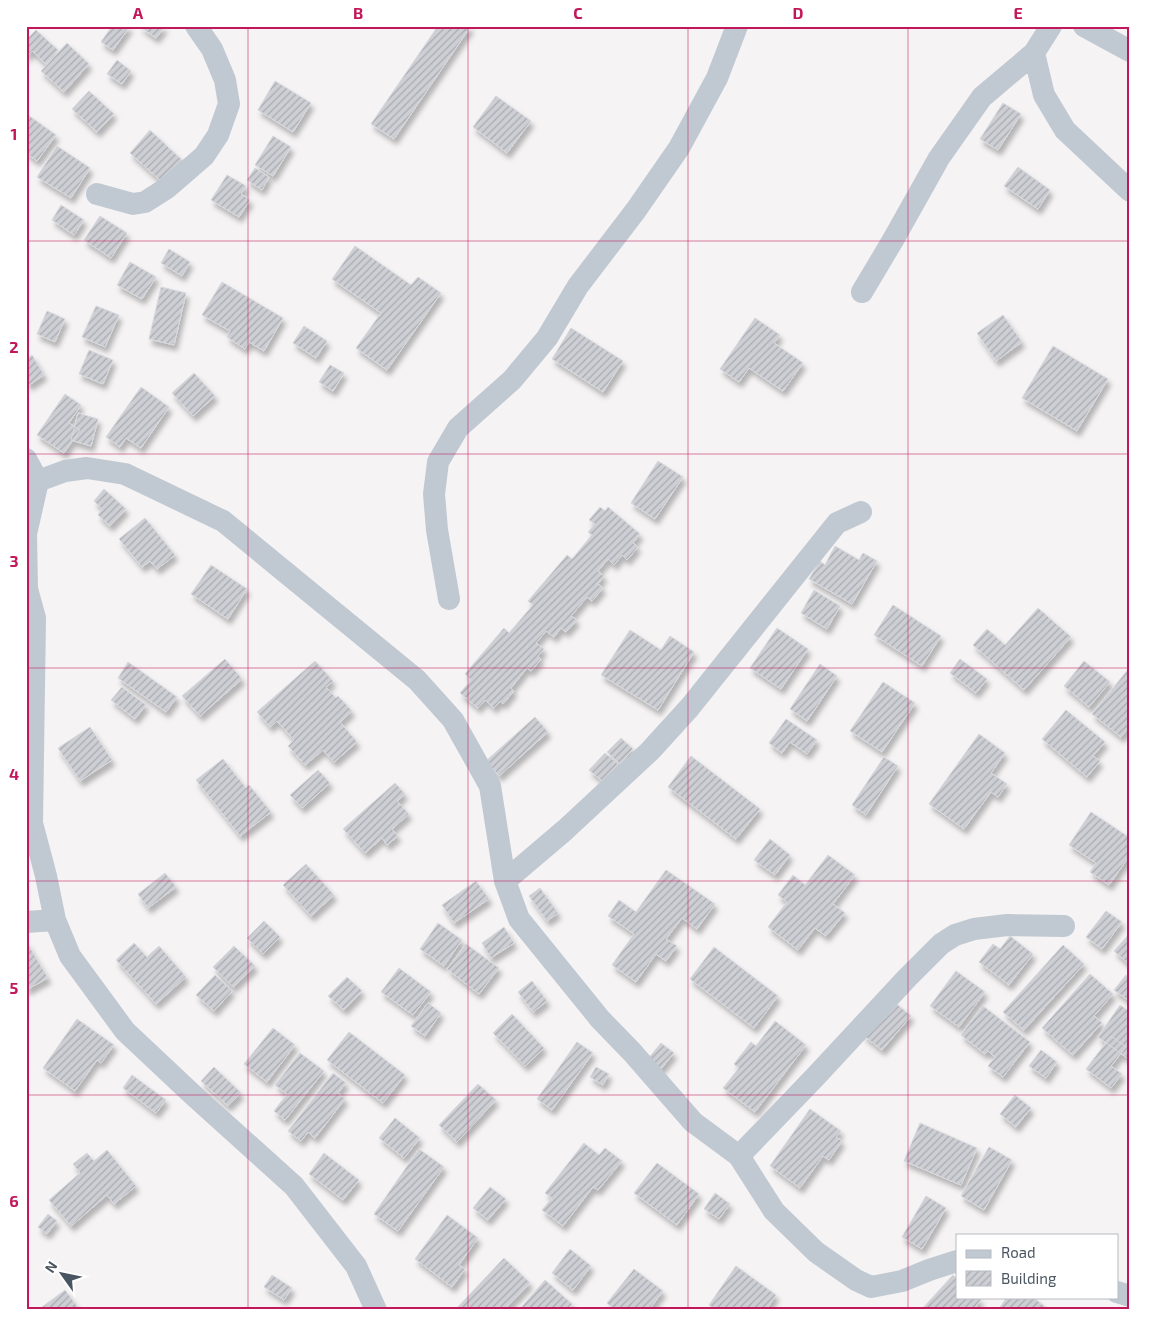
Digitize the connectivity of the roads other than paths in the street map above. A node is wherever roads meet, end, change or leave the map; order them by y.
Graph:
1 (196, 26) edge
2 (737, 26) edge
3 (1052, 26) edge
4 (1084, 26) edge
5 (1130, 51) edge
6 (1034, 53) junction
7 (1130, 191) edge
8 (97, 194) dead end
9 (862, 292) dead end
10 (26, 459) edge
11 (38, 481) junction
12 (861, 512) dead end
13 (27, 590) edge
14 (449, 600) dead end
15 (505, 881) junction
16 (55, 920) junction
17 (26, 922) edge
18 (1064, 926) dead end
19 (739, 1156) junction
20 (956, 1260) edge
21 (1118, 1292) edge
22 (1130, 1296) edge
23 (376, 1310) edge

1 - 8 street
2 - 14 street
3 - 6 street
4 - 5 street
6 - 7 street
6 - 9 street
10 - 11 street
11 - 13 street
11 - 15 street
12 - 15 street
13 - 16 street
15 - 19 street
16 - 17 street
16 - 23 street
18 - 19 street
19 - 20 street
21 - 22 street

